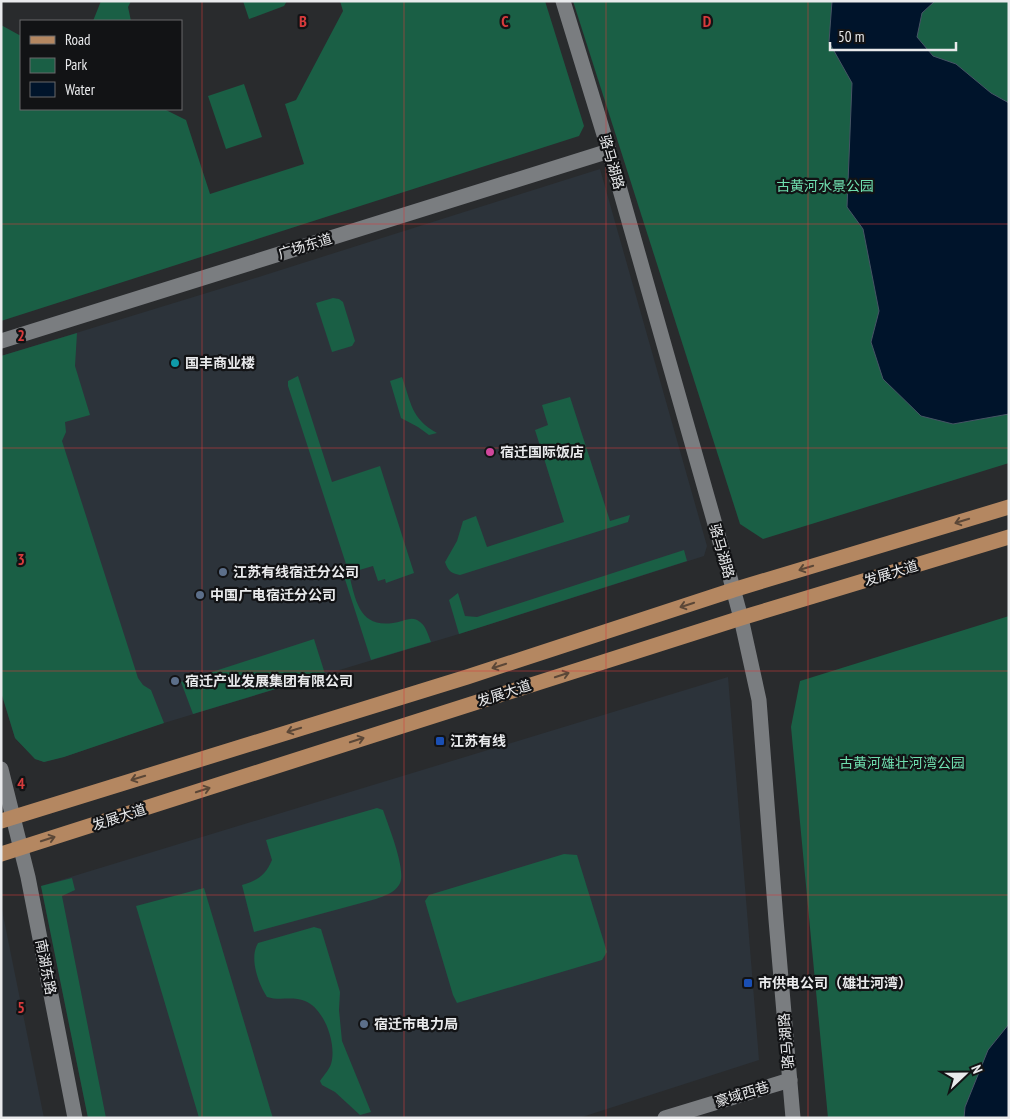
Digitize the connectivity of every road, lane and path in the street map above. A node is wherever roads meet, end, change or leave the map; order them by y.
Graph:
1 (563, 1) edge
2 (609, 151) junction
3 (1, 340) edge
4 (1009, 507) edge
5 (1009, 537) edge
6 (733, 590) junction
7 (741, 618) junction
8 (1, 769) edge
9 (7, 818) edge
10 (21, 848) junction
11 (1, 854) edge
12 (790, 1080) junction
13 (75, 1118) edge
14 (665, 1118) edge
15 (794, 1118) edge

1 - 2 street, 骆马湖路
2 - 3 street, 广场东道
2 - 6 street, 骆马湖路
4 -> 6 main road, 发展大道
5 - 7 main road, 发展大道
6 - 7 street, 骆马湖路
6 -> 9 main road, 发展大道
10 -> 7 main road, 发展大道
7 - 12 street, 骆马湖路
8 - 9 street, 南湖东路
9 - 10 street, 南湖东路
10 - 11 main road, 发展大道
10 - 13 street, 南湖东路
12 - 14 street, 豪域西巷
12 - 15 street, 骆马湖路

